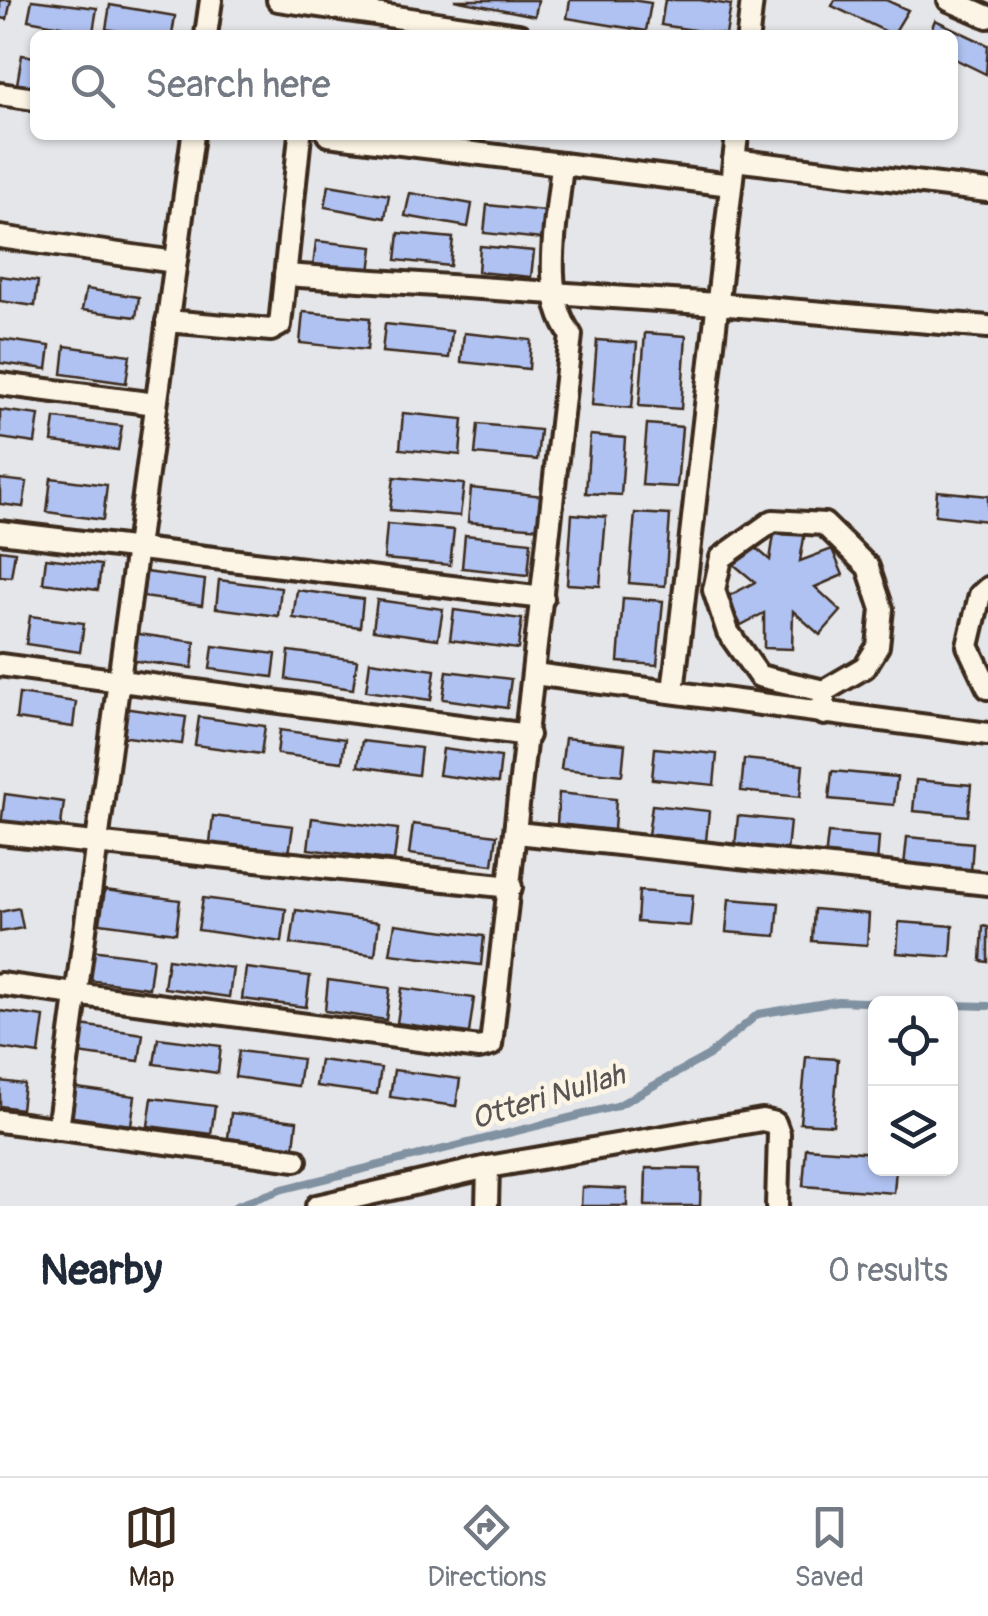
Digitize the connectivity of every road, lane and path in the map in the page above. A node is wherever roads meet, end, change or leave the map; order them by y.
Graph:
1 (211, 0) edge
2 (278, 0) edge
3 (752, 0) edge
4 (949, 0) edge
5 (988, 17) edge
6 (207, 30) edge
7 (484, 30) edge
8 (749, 30) edge
9 (0, 94) edge
10 (30, 97) edge
11 (192, 140) edge
12 (299, 140) edge
13 (368, 140) edge
14 (736, 140) edge
15 (734, 160) junction
16 (562, 164) junction
17 (731, 185) junction
18 (988, 192) edge
19 (0, 237) edge
20 (175, 262) junction
21 (285, 276) junction
22 (552, 293) junction
23 (718, 304) junction
24 (167, 321) junction
25 (988, 327) edge
26 (0, 384) edge
27 (156, 404) junction
28 (0, 532) edge
29 (136, 548) junction
30 (988, 588) edge
31 (542, 598) junction
32 (0, 665) edge
33 (534, 674) junction
34 (119, 681) junction
35 (988, 688) edge
36 (824, 691) junction
37 (673, 692) junction
38 (824, 714) junction
39 (988, 734) edge
40 (528, 735) junction
41 (0, 833) edge
42 (517, 833) junction
43 (99, 842) junction
44 (988, 884) edge
45 (511, 886) junction
46 (0, 984) edge
47 (76, 994) junction
48 (0, 1121) edge
49 (58, 1129) junction
50 (296, 1160) dead end
51 (488, 1167) junction
52 (317, 1206) edge
53 (487, 1206) edge
54 (777, 1206) edge

1 - 6 street
2 - 7 street
3 - 8 street
4 - 5 street
9 - 10 street
11 - 20 street
12 - 21 street
13 - 16 street
14 - 15 street
15 - 17 street
15 - 18 street
16 - 17 street
16 - 22 street
17 - 23 street
19 - 20 street
20 - 24 street
21 - 22 street
21 - 24 street
22 - 23 street
22 - 31 street
23 - 25 street
23 - 37 street
24 - 27 street
26 - 27 street
27 - 29 street
28 - 29 street
29 - 31 street
29 - 34 street
30 - 35 street
31 - 33 street
32 - 34 street
33 - 37 street
33 - 40 street
34 - 40 street
34 - 43 street
36 - 36 street
36 - 38 street
37 - 38 street
38 - 39 street
40 - 42 street
41 - 43 street
42 - 44 street
42 - 45 street
43 - 45 street
43 - 47 street
45 - 47 street
46 - 47 street
47 - 49 street
48 - 49 street
49 - 50 street
51 - 52 street
51 - 53 street
51 - 54 street

